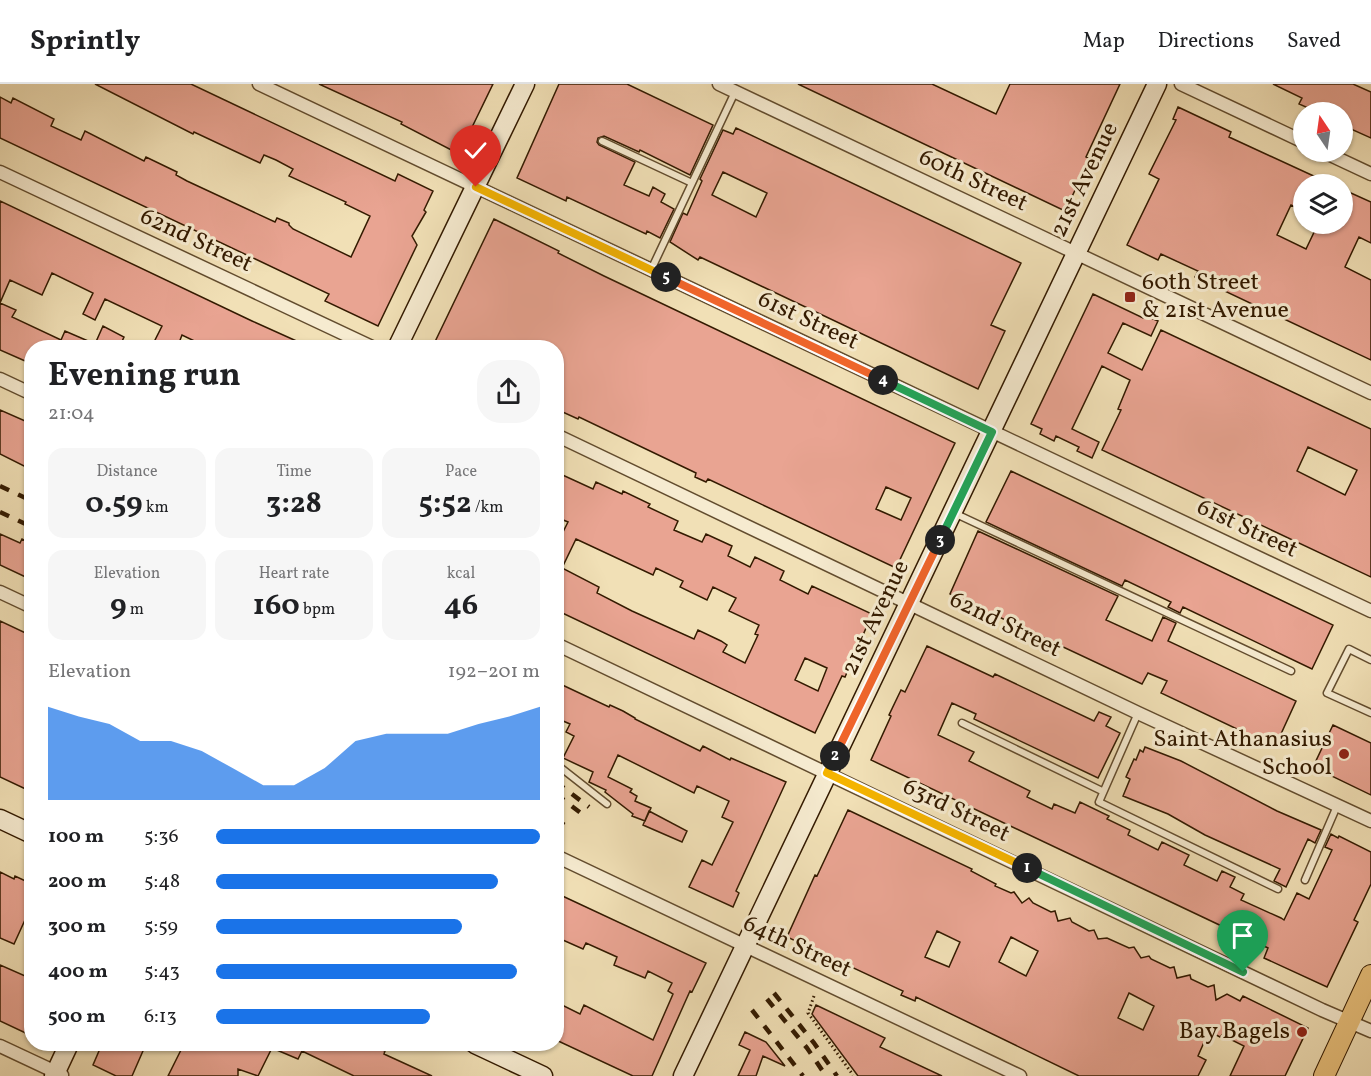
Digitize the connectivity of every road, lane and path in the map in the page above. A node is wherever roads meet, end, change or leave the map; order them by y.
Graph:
1 (259, 84) edge
2 (525, 84) edge
3 (719, 84) edge
4 (1157, 84) edge
5 (1181, 84) edge
6 (735, 92) junction
7 (1293, 137) edge
8 (602, 141) dead end
9 (1345, 162) edge
10 (0, 172) edge
11 (1371, 174) edge
12 (692, 183) junction
13 (476, 187) junction
14 (1076, 253) junction
15 (651, 270) junction
16 (357, 340) edge
17 (401, 340) edge
18 (0, 379) edge
19 (24, 390) edge
20 (1371, 393) edge
21 (992, 432) junction
22 (564, 439) edge
23 (953, 513) junction
24 (0, 592) edge
25 (24, 603) edge
26 (910, 603) junction
27 (1371, 611) edge
28 (564, 648) edge
29 (1371, 660) edge
30 (1291, 671) dead end
31 (1138, 713) junction
32 (1371, 713) edge
33 (962, 723) dead end
34 (564, 770) edge
35 (827, 773) junction
36 (1102, 791) junction
37 (607, 804) dead end
38 (1337, 806) junction
39 (0, 819) edge
40 (1371, 821) edge
41 (24, 830) edge
42 (564, 860) edge
43 (1305, 880) dead end
44 (1278, 889) dead end
45 (745, 946) junction
46 (1371, 975) edge
47 (814, 996) dead end
48 (1349, 1020) junction
49 (1371, 1031) edge
50 (0, 1046) edge
51 (66, 1051) edge
52 (490, 1051) edge
53 (57, 1075) edge
54 (853, 1075) edge
55 (543, 1076) edge
56 (683, 1076) edge
57 (1020, 1076) edge
58 (1324, 1076) edge

1 - 13 street, 61st Street
2 - 13 street
3 - 6 street, 60th Street
4 - 14 street, 21st Avenue
5 - 7 street
6 - 12 lane
6 - 14 street, 60th Street
8 - 12 lane
9 - 11 street
10 - 16 street, 62nd Street
12 - 15 lane
13 - 15 street, 61st Street
13 - 17 street
14 - 20 street, 60th Street
14 - 21 street, 21st Avenue
15 - 21 street, 61st Street
18 - 19 street
21 - 23 street, 21st Avenue
21 - 27 street, 61st Street
22 - 26 street, 62nd Street
23 - 26 street, 21st Avenue
23 - 30 lane
24 - 25 street
26 - 31 street, 62nd Street
26 - 35 street, 21st Avenue
28 - 35 street, 63rd Street
29 - 32 lane
31 - 36 lane
31 - 38 street, 62nd Street
33 - 36 lane
34 - 37 lane
35 - 45 street, 21st Avenue
35 - 48 street, 63rd Street
36 - 44 lane
38 - 40 street, 62nd Street
38 - 43 lane
39 - 41 street
42 - 45 street, 64th Street
45 - 56 street, 21st Avenue
45 - 57 street, 64th Street
46 - 48 main road
47 - 54 path
48 - 49 street, 63rd Street
48 - 58 main road
50 - 53 street
51 - 53 street
52 - 55 street

